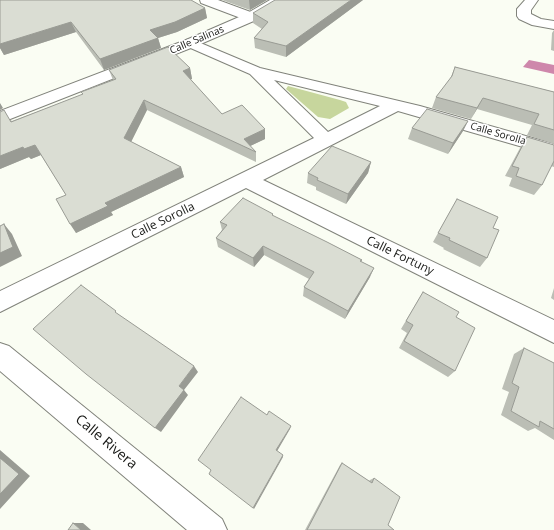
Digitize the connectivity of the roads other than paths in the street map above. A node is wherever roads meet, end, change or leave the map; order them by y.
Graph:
1 (206, 0) edge
2 (280, 0) edge
3 (532, 0) edge
4 (251, 17) junction
5 (554, 25) edge
6 (191, 43) junction
7 (255, 71) junction
8 (396, 105) junction
9 (0, 117) edge
10 (326, 140) junction
11 (554, 150) edge
12 (246, 180) junction
13 (0, 302) edge
14 (554, 332) edge
15 (0, 355) edge
16 (211, 530) edge

1 - 4 street
2 - 4 street, Calle Salinas
3 - 5 street
4 - 6 street, Calle Salinas
6 - 7 street, Calle Sorolla
6 - 9 street, Calle Salinas
7 - 8 street, Calle Sorolla
7 - 10 street, Calle Sorolla
8 - 10 street, Calle Sorolla
8 - 11 street, Calle Sorolla
10 - 12 street, Calle Sorolla
12 - 13 street, Calle Sorolla
12 - 14 street, Calle Fortuny
15 - 16 street, Calle Rivera

